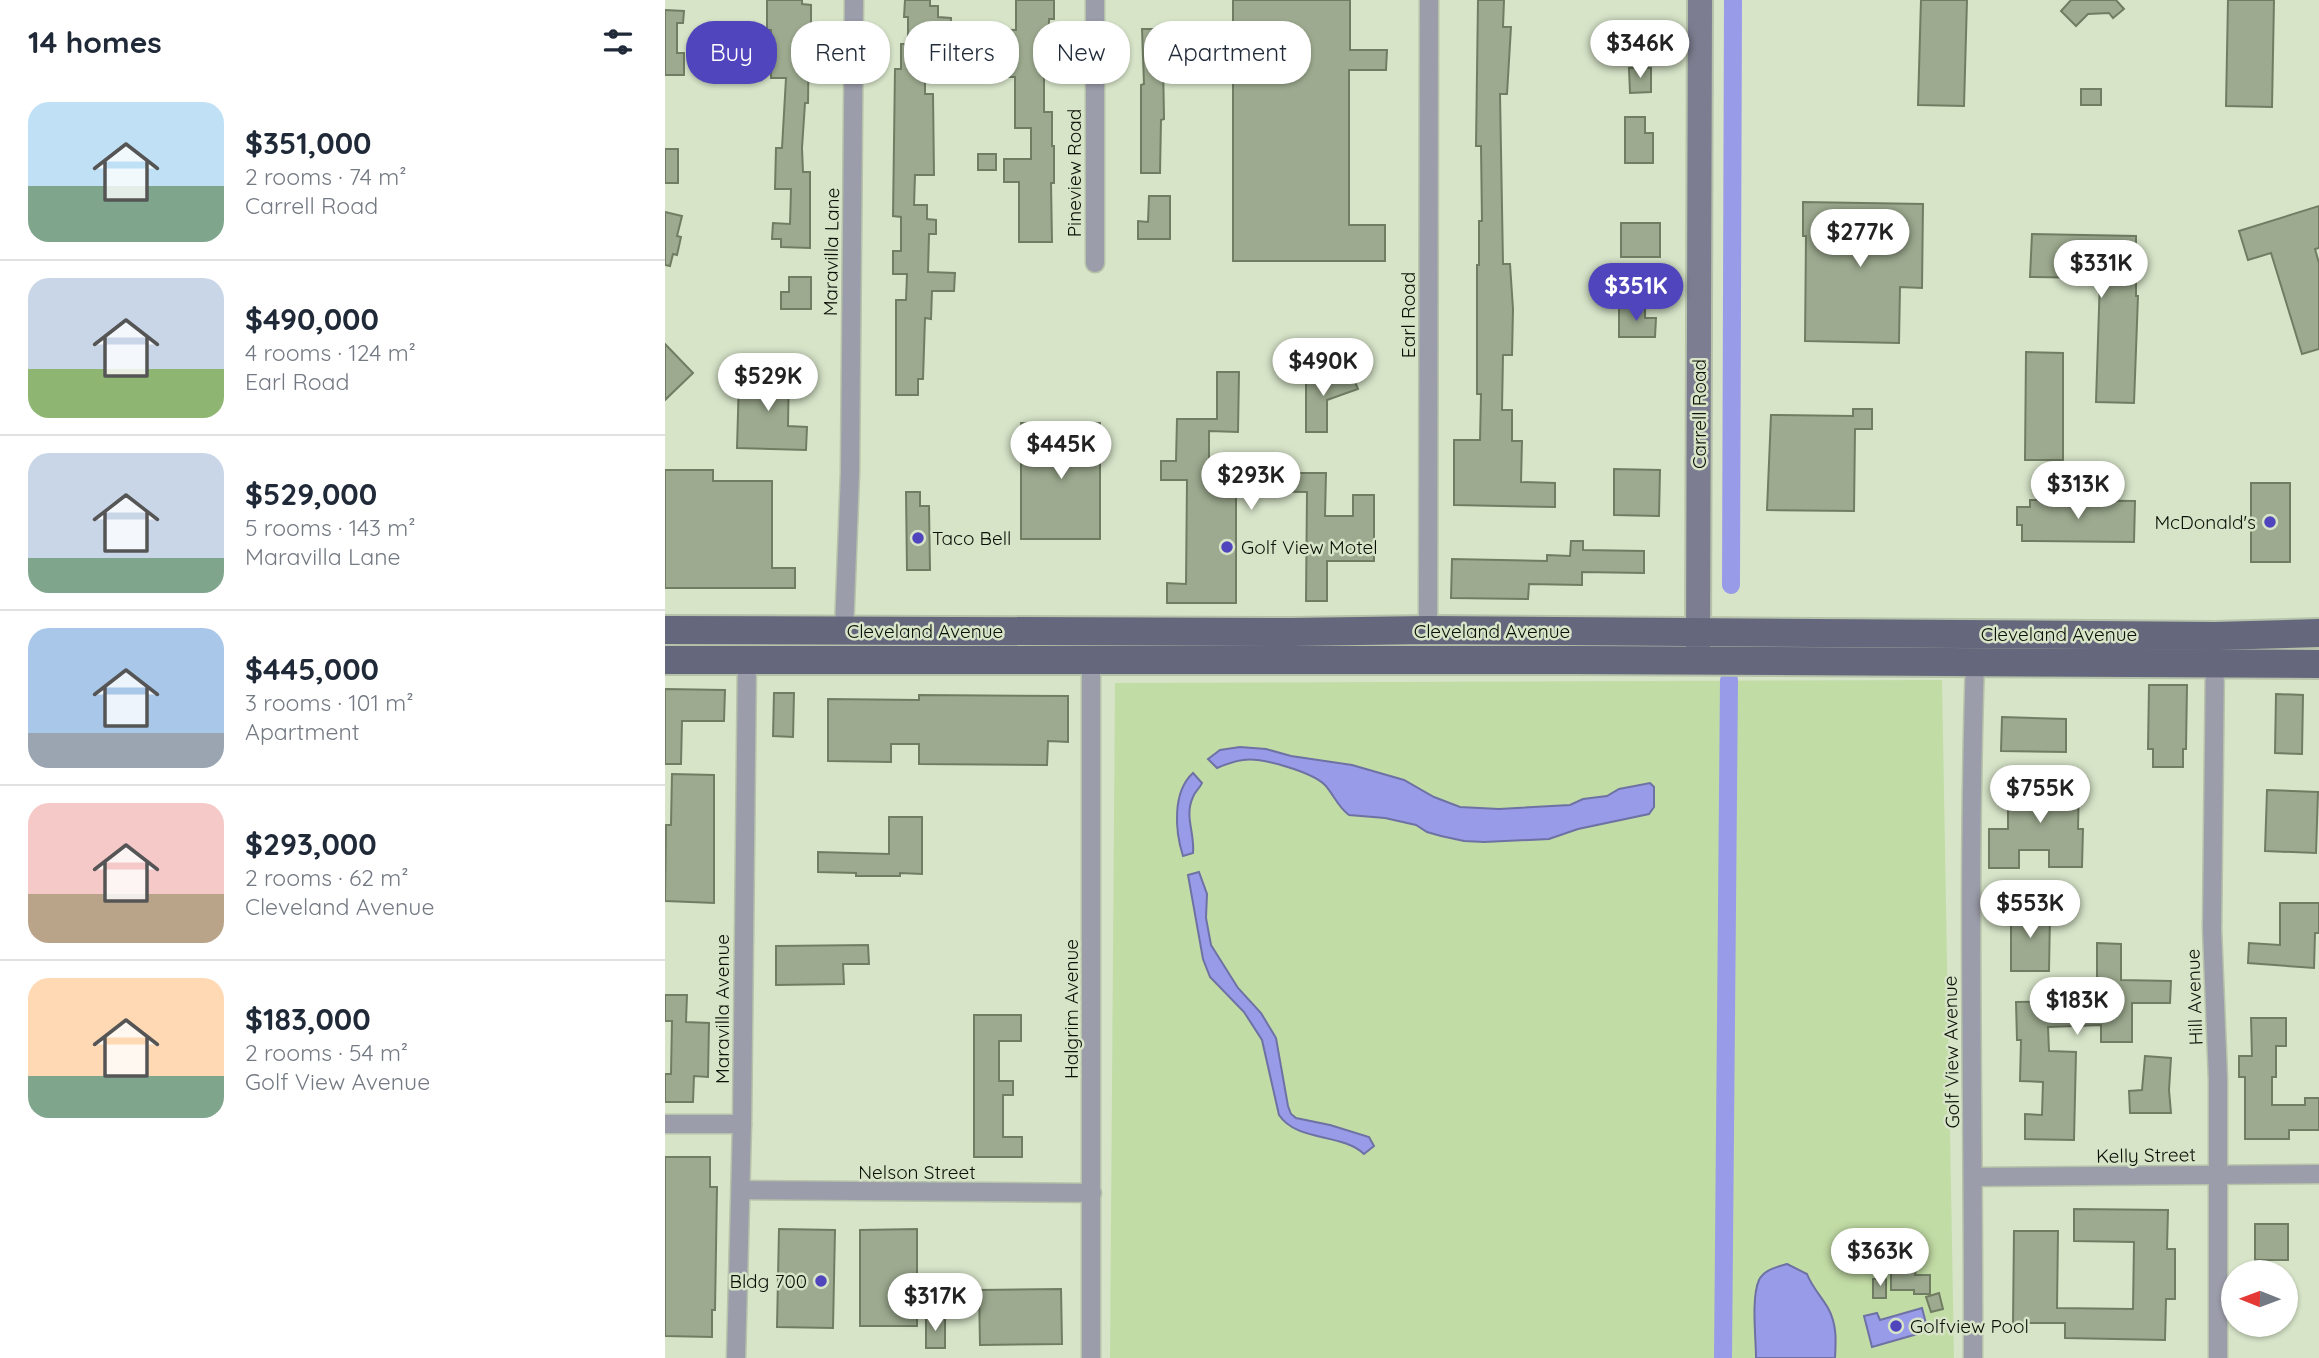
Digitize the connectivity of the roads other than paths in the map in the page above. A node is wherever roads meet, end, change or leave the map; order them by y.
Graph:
1 (854, 0) edge
2 (1095, 0) edge
3 (1430, 0) edge
4 (1700, 0) edge
5 (1095, 263) dead end
6 (665, 630) edge
7 (1428, 630) junction
8 (844, 631) junction
9 (1162, 631) junction
10 (1698, 632) junction
11 (2319, 634) edge
12 (2215, 649) junction
13 (665, 660) edge
14 (747, 660) junction
15 (775, 660) junction
16 (1091, 660) junction
17 (1698, 661) junction
18 (1975, 662) junction
19 (2319, 664) edge
20 (665, 1124) edge
21 (742, 1124) junction
22 (2319, 1174) edge
23 (2218, 1175) junction
24 (1973, 1177) junction
25 (741, 1190) junction
26 (1092, 1193) junction
27 (736, 1358) edge
28 (1091, 1358) edge
29 (1973, 1358) edge
30 (2218, 1358) edge

1 - 8 street, Maravilla Lane
2 - 5 street, Pineview Road
3 - 7 street, Earl Road
4 - 10 street, Carrell Road
6 - 8 main road, Cleveland Avenue
7 - 9 main road, Cleveland Avenue
7 - 10 main road, Cleveland Avenue
8 - 9 main road, Cleveland Avenue
8 - 15 main road
9 - 16 main road
10 - 12 main road, Cleveland Avenue
10 - 17 street, Carrell Road
11 - 12 main road, Cleveland Avenue
12 - 18 main road, Cleveland Avenue
12 - 19 main road, Cleveland Avenue
12 - 23 street, Hill Avenue
13 - 14 main road, Cleveland Avenue
14 - 15 main road, Cleveland Avenue
14 - 21 street, Maravilla Avenue
15 - 16 main road, Cleveland Avenue
16 - 17 main road, Cleveland Avenue
16 - 26 street, Halgrim Avenue
17 - 18 main road, Cleveland Avenue
18 - 24 street, Golf View Avenue
20 - 21 street
21 - 25 street, Maravilla Avenue
22 - 23 street, Kelly Street
23 - 24 street, Kelly Street
23 - 30 street, Hill Avenue
24 - 29 street, Golf View Avenue
25 - 26 street, Nelson Street
25 - 27 street, Maravilla Avenue
26 - 28 street, Halgrim Avenue

